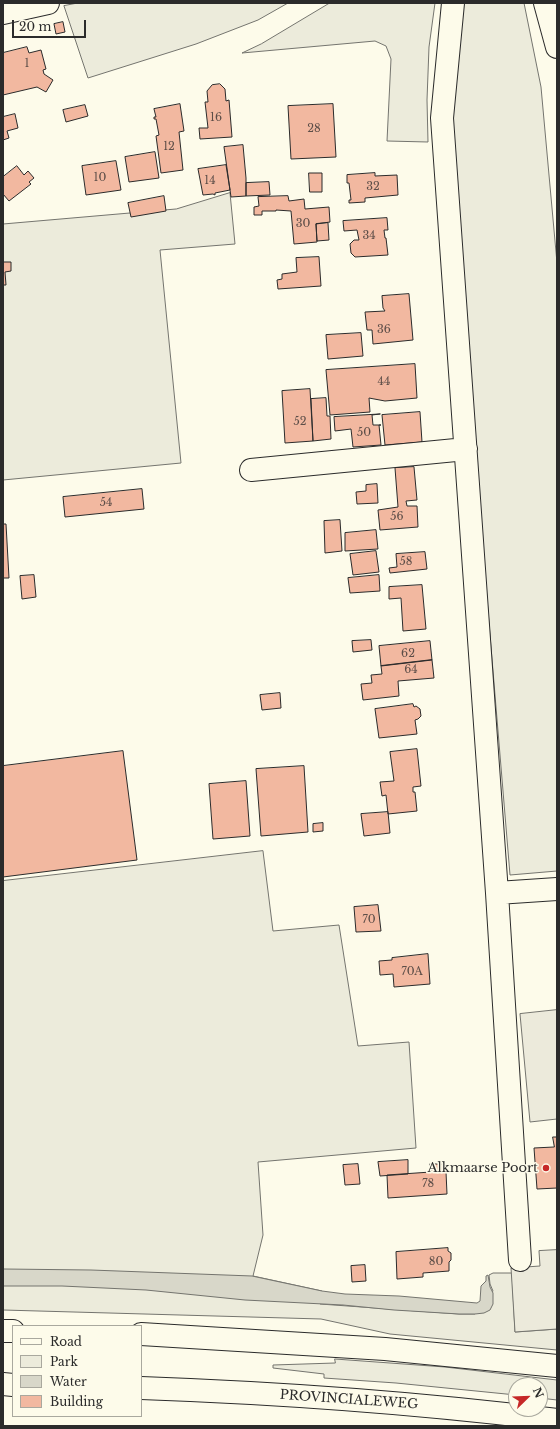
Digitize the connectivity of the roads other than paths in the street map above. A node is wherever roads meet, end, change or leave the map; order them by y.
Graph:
1 (48, 3) edge
2 (453, 3) edge
3 (545, 3) edge
4 (3, 14) edge
5 (557, 47) edge
6 (466, 449) junction
7 (251, 470) dead end
8 (557, 889) edge
9 (497, 893) junction
10 (520, 1260) dead end
11 (142, 1334) edge
12 (557, 1366) edge
13 (142, 1388) edge
14 (557, 1420) edge

1 - 4 street
2 - 6 street
3 - 5 street
6 - 7 street
6 - 9 street
8 - 9 street
9 - 10 street
11 - 12 street
13 - 14 street, PROVINCIALEWEG

